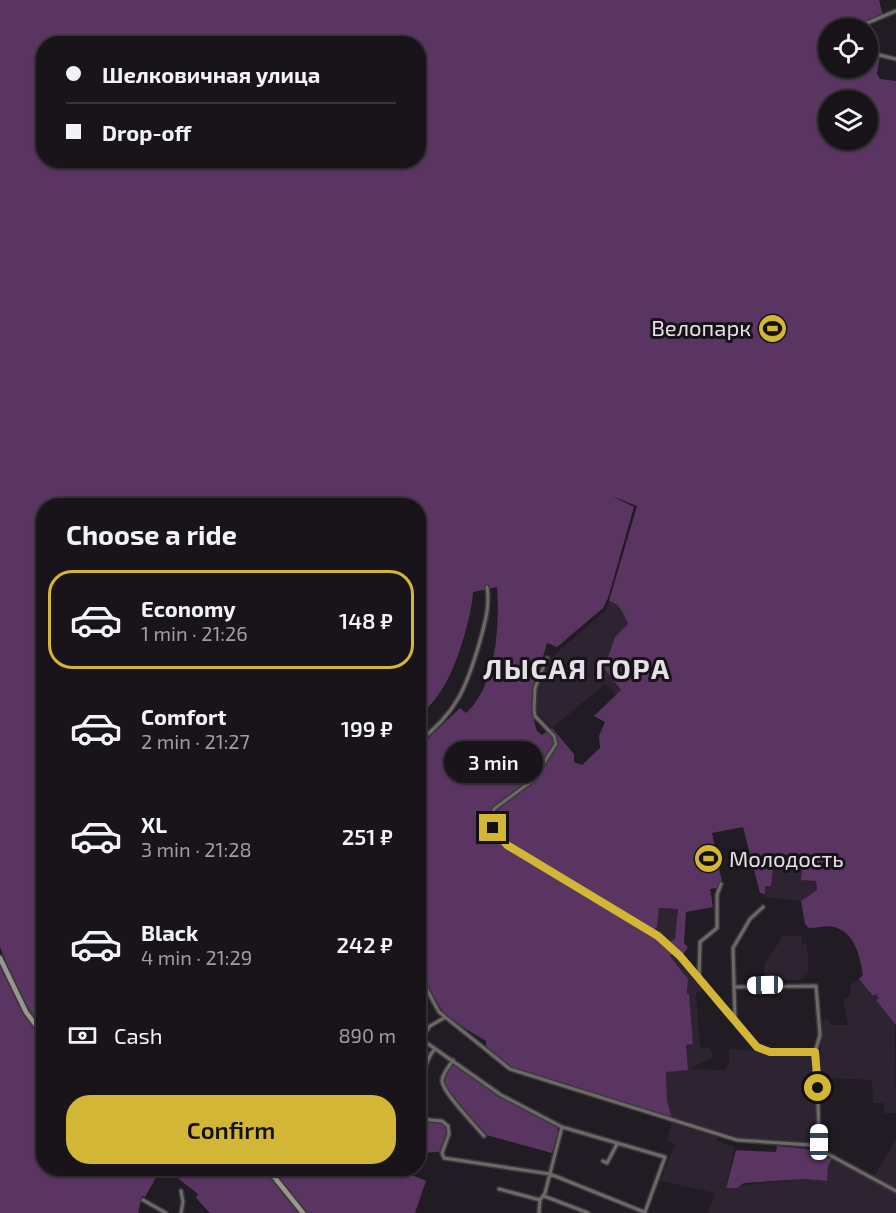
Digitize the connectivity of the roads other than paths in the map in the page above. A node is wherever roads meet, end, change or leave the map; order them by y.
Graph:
1 (896, 11) edge
2 (878, 18) edge
3 (878, 55) edge
4 (896, 59) edge
5 (487, 587) dead end
6 (546, 658) dead end
7 (426, 736) edge
8 (720, 884) dead end
9 (762, 907) dead end
10 (0, 958) edge
11 (699, 979) junction
12 (426, 987) edge
13 (735, 987) junction
14 (444, 1018) junction
15 (735, 1021) junction
16 (36, 1025) edge
17 (426, 1031) edge
18 (426, 1042) edge
19 (435, 1049) junction
20 (815, 1052) junction
21 (453, 1060) junction
22 (426, 1062) edge
23 (426, 1119) edge
24 (562, 1127) junction
25 (484, 1136) dead end
26 (617, 1144) junction
27 (819, 1148) junction
28 (603, 1161) dead end
29 (550, 1174) junction
30 (273, 1176) edge
31 (499, 1189) dead end
32 (181, 1191) dead end
33 (896, 1191) edge
34 (544, 1196) junction
35 (143, 1200) dead end
36 (540, 1200) junction
37 (166, 1213) edge
38 (181, 1213) edge
39 (303, 1213) edge
40 (539, 1213) edge
41 (588, 1213) edge
42 (645, 1213) edge

1 - 2 street
3 - 4 street
5 - 7 street
6 - 11 street
8 - 11 street
9 - 13 street
10 - 16 main road
11 - 15 street
12 - 14 street
13 - 15 street
13 - 20 street
14 - 17 street
14 - 27 street
15 - 20 street
18 - 19 street
19 - 21 street
19 - 22 street
20 - 27 street
21 - 24 street
21 - 25 street
23 - 29 street
24 - 26 street
24 - 29 street
26 - 28 street
26 - 42 street
27 - 33 street
29 - 34 street
29 - 42 street
30 - 39 main road
31 - 36 street
32 - 38 street
34 - 36 street
34 - 41 street
35 - 37 street
36 - 40 street

